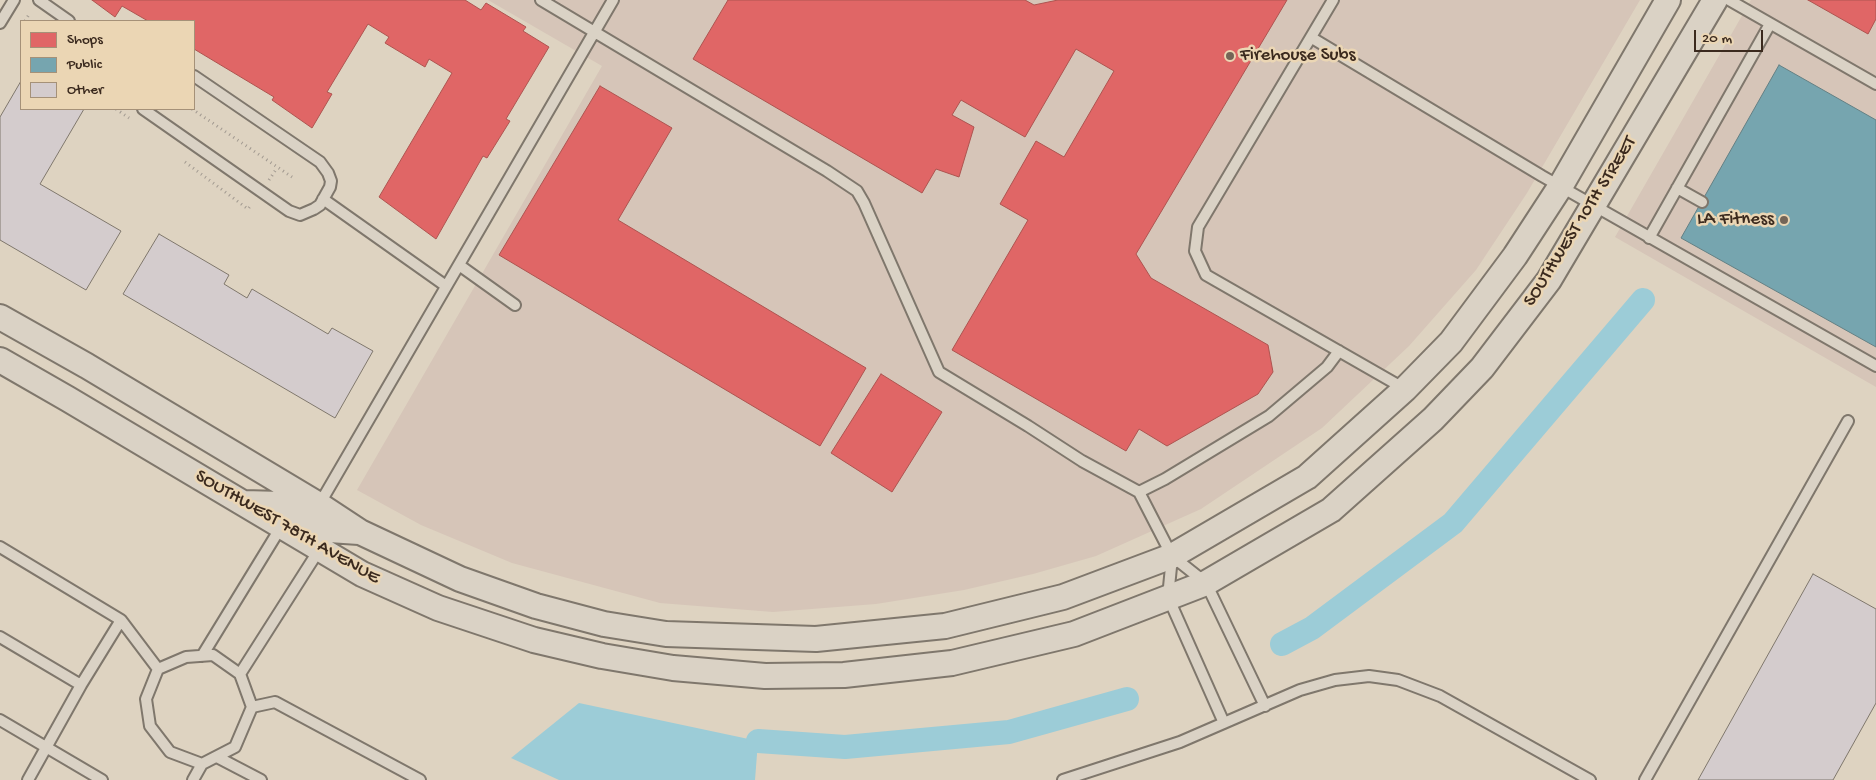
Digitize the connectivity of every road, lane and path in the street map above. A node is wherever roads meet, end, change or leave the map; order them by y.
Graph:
1 (14, 0) edge
2 (39, 0) edge
3 (541, 0) edge
4 (613, 0) edge
5 (1333, 0) edge
6 (1668, 0) edge
7 (1715, 0) edge
8 (1729, 0) edge
9 (32, 10) dead end
10 (26, 20) edge
11 (68, 20) edge
12 (0, 23) edge
13 (1770, 24) junction
14 (595, 31) junction
15 (1312, 38) junction
16 (195, 77) edge
17 (1876, 84) edge
18 (144, 110) edge
19 (193, 110) edge
20 (277, 168) junction
21 (292, 177) dead end
22 (268, 182) dead end
23 (1560, 186) junction
24 (1677, 188) junction
25 (323, 199) junction
26 (1702, 202) dead end
27 (1594, 206) junction
28 (1649, 238) junction
29 (458, 265) junction
30 (446, 286) junction
31 (515, 305) dead end
32 (0, 317) edge
33 (1339, 351) junction
34 (0, 360) edge
35 (1876, 366) edge
36 (1405, 389) junction
37 (1848, 421) dead end
38 (1139, 492) junction
39 (242, 503) junction
40 (319, 505) junction
41 (281, 527) junction
42 (360, 532) junction
43 (0, 547) edge
44 (319, 550) junction
45 (1172, 556) junction
46 (1206, 583) junction
47 (1168, 597) junction
48 (121, 620) junction
49 (0, 637) edge
50 (202, 656) junction
51 (158, 670) junction
52 (240, 674) junction
53 (82, 685) junction
54 (1265, 706) junction
55 (252, 707) junction
56 (0, 720) edge
57 (1224, 723) junction
58 (47, 748) junction
59 (217, 757) junction
60 (202, 764) junction
61 (28, 780) edge
62 (102, 780) edge
63 (193, 780) edge
64 (262, 780) edge
65 (420, 780) edge
66 (1063, 780) edge
67 (1590, 780) edge
68 (1645, 780) edge

1 - 12 lane
2 - 11 lane
3 - 14 lane
4 - 14 lane
5 - 15 lane
6 - 23 street, SOUTHWEST 10TH STREET
7 - 27 street, SOUTHWEST 10TH STREET
8 - 13 lane
9 - 10 path
13 - 17 lane
13 - 24 lane
14 - 29 lane
14 - 38 lane
15 - 23 lane
15 - 33 lane
16 - 25 lane
18 - 25 lane
19 - 20 path
20 - 21 path
20 - 22 path
23 - 27 lane
23 - 36 street, SOUTHWEST 10TH STREET
24 - 26 lane
24 - 28 lane
25 - 30 lane
27 - 28 lane
27 - 46 street, SOUTHWEST 10TH STREET
28 - 35 lane
29 - 30 lane
29 - 31 lane
30 - 40 lane
32 - 40 street, SOUTHWEST 78TH AVENUE
33 - 36 lane
33 - 38 lane
34 - 39 street, SOUTHWEST 78TH AVENUE
36 - 45 street, SOUTHWEST 10TH STREET
37 - 68 lane
38 - 45 lane
39 - 40 street
39 - 41 street, SOUTHWEST 78TH AVENUE
40 - 42 street, SOUTHWEST 78TH AVENUE
41 - 42 street
41 - 44 street, SOUTHWEST 78TH AVENUE
41 - 50 lane
42 - 45 street, SOUTHWEST 78TH AVENUE
43 - 48 lane
44 - 47 street, SOUTHWEST 78TH AVENUE
44 - 52 lane
45 - 46 lane
45 - 47 lane
46 - 47 street, SOUTHWEST 78TH AVENUE
46 - 54 lane
47 - 57 lane
48 - 51 lane
48 - 53 lane
49 - 53 lane
50 - 51 lane
50 - 52 lane
51 - 60 lane
52 - 55 lane
53 - 58 lane
54 - 57 lane
54 - 67 lane
55 - 59 lane
55 - 65 lane
56 - 58 lane
57 - 66 lane
58 - 61 lane
58 - 62 lane
59 - 60 lane
59 - 64 lane
60 - 63 lane

